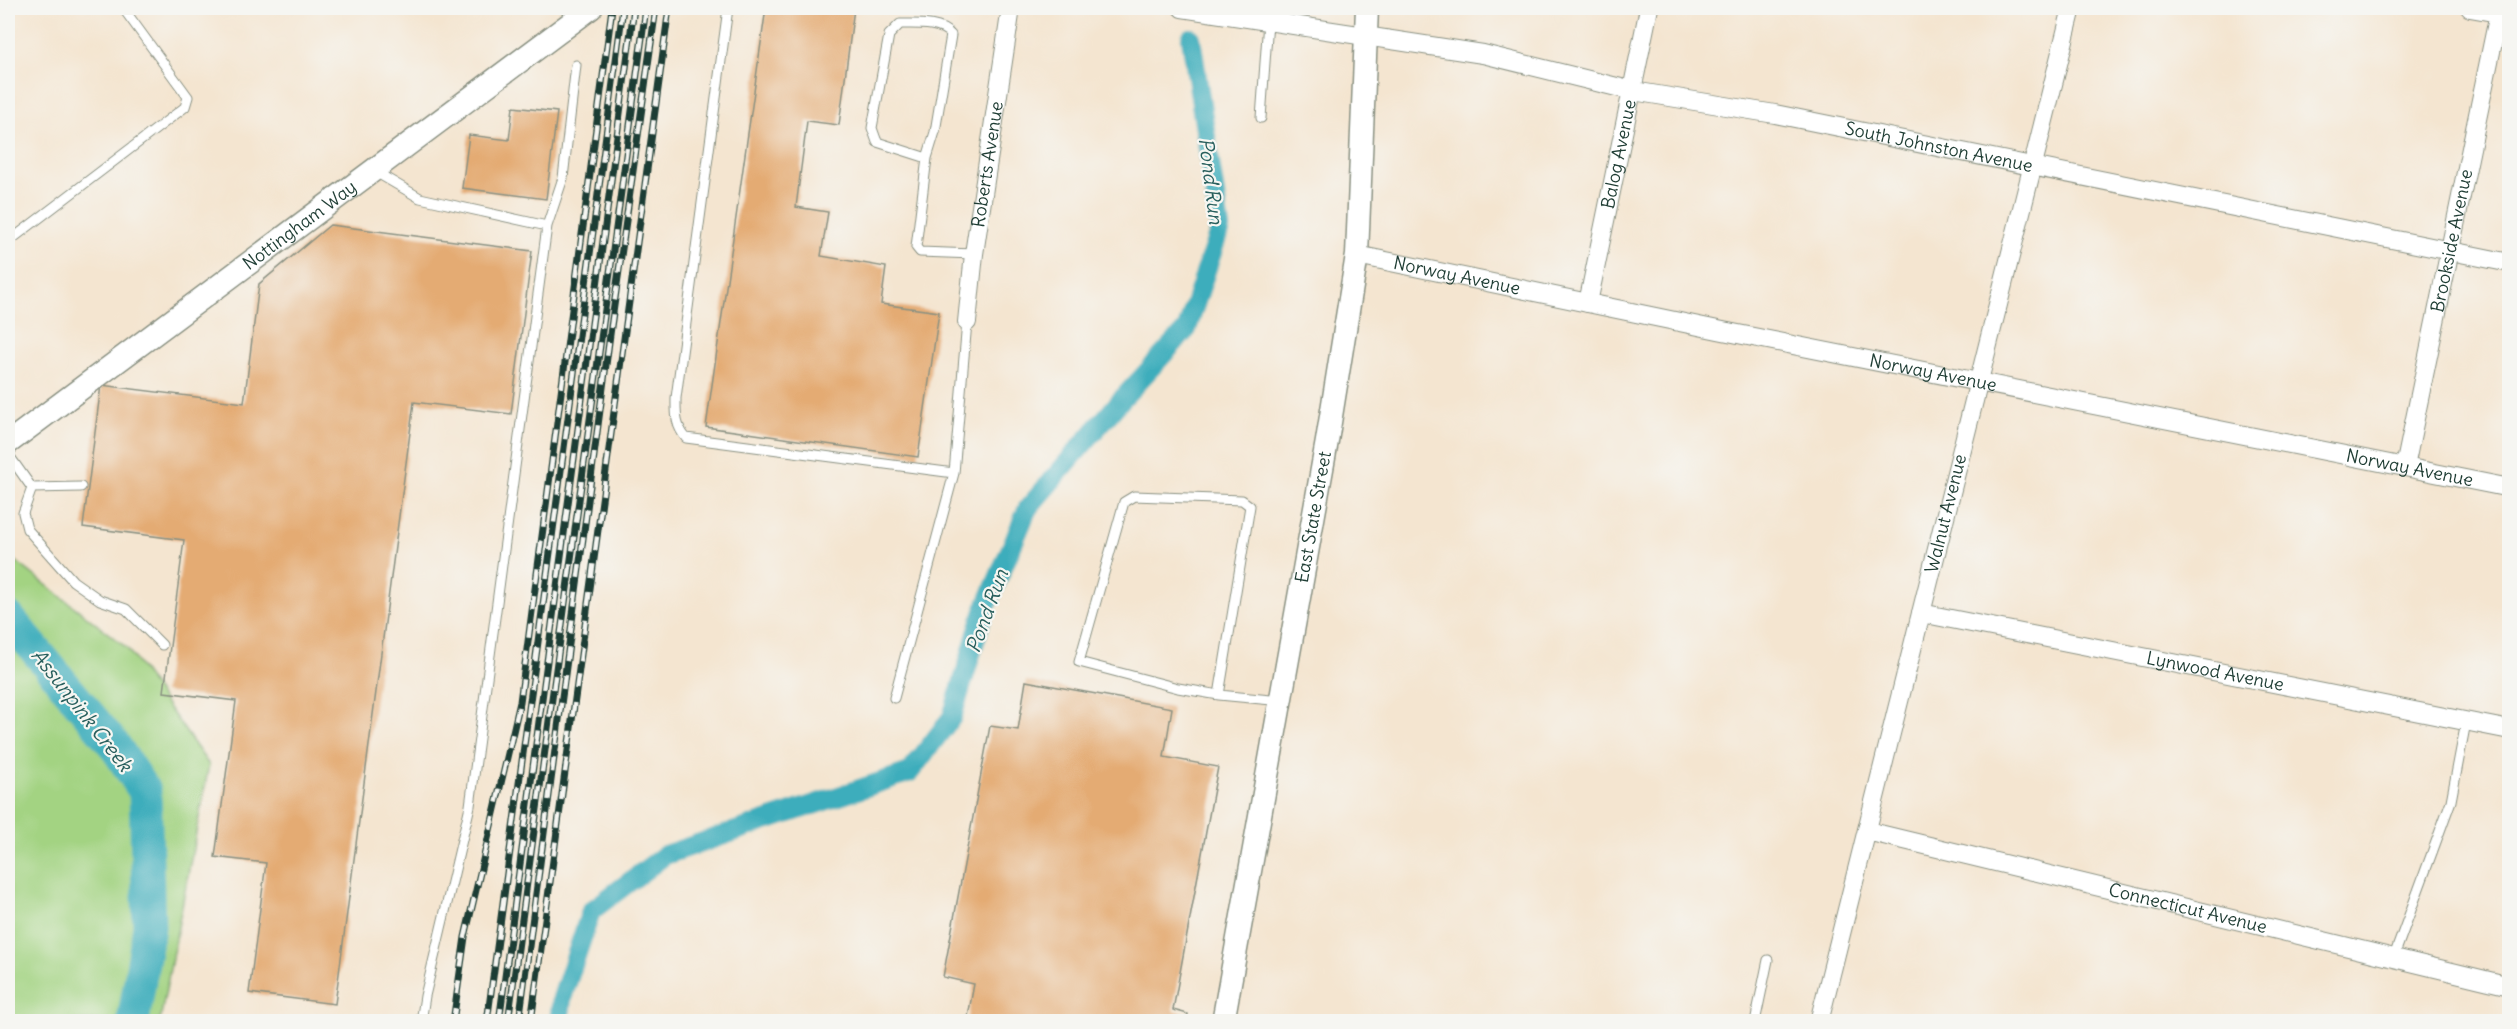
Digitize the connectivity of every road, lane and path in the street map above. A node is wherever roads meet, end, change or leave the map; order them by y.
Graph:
1 (123, 8) edge
2 (591, 8) edge
3 (728, 8) edge
4 (1011, 8) edge
5 (1182, 8) edge
6 (1367, 8) edge
7 (1649, 8) edge
8 (2072, 8) edge
9 (2470, 8) edge
10 (2504, 14) edge
11 (1268, 21) junction
12 (1367, 35) junction
13 (576, 65) dead end
14 (1633, 91) junction
15 (1261, 118) dead end
16 (928, 155) junction
17 (2032, 167) junction
18 (372, 170) junction
19 (547, 226) junction
20 (8, 242) edge
21 (2449, 251) junction
22 (974, 255) junction
23 (1357, 255) junction
24 (2510, 263) edge
25 (1588, 303) junction
26 (967, 322) joint
27 (1979, 382) junction
28 (8, 443) edge
29 (8, 454) edge
30 (2405, 467) junction
31 (954, 473) junction
32 (81, 487) dead end
33 (32, 488) junction
34 (2510, 488) edge
35 (1921, 613) junction
36 (162, 645) dead end
37 (1219, 695) junction
38 (894, 698) dead end
39 (1281, 701) junction
40 (2466, 722) junction
41 (2510, 730) edge
42 (1867, 831) junction
43 (2393, 958) junction
44 (1768, 960) dead end
45 (2510, 986) edge
46 (421, 1022) edge
47 (1223, 1022) edge
48 (1755, 1022) edge
49 (1819, 1022) edge

1 - 20 lane
2 - 18 street, Nottingham Way
3 - 31 lane
4 - 22 street, Roberts Avenue
5 - 11 street, South Johnston Avenue
6 - 12 street, East State Street
7 - 14 street, Balog Avenue
8 - 17 street, Walnut Avenue
9 - 10 street
10 - 21 street, Brookside Avenue
11 - 12 street, South Johnston Avenue
11 - 15 lane
12 - 14 street, South Johnston Avenue
12 - 23 street, East State Street
13 - 19 lane
14 - 17 street, South Johnston Avenue
14 - 25 street, Balog Avenue
16 - 16 lane
16 - 22 lane
17 - 21 street, South Johnston Avenue
17 - 27 street, Walnut Avenue
18 - 19 lane
18 - 28 street, Nottingham Way
19 - 46 lane
21 - 24 street, South Johnston Avenue
21 - 30 street, Brookside Avenue
22 - 26 street, Roberts Avenue
23 - 25 street, Norway Avenue
23 - 39 street, East State Street
25 - 27 street, Norway Avenue
26 - 31 lane
27 - 30 street, Norway Avenue
27 - 35 street, Walnut Avenue
29 - 33 lane
30 - 34 street, Norway Avenue
31 - 38 lane
32 - 33 lane
33 - 36 lane
35 - 40 street, Lynwood Avenue
35 - 42 street, Walnut Avenue
37 - 37 lane
37 - 39 lane
39 - 47 street, East State Street
40 - 41 street, Lynwood Avenue
40 - 43 lane
42 - 43 street, Connecticut Avenue
42 - 49 street, Walnut Avenue
43 - 45 street, Connecticut Avenue
44 - 48 lane

